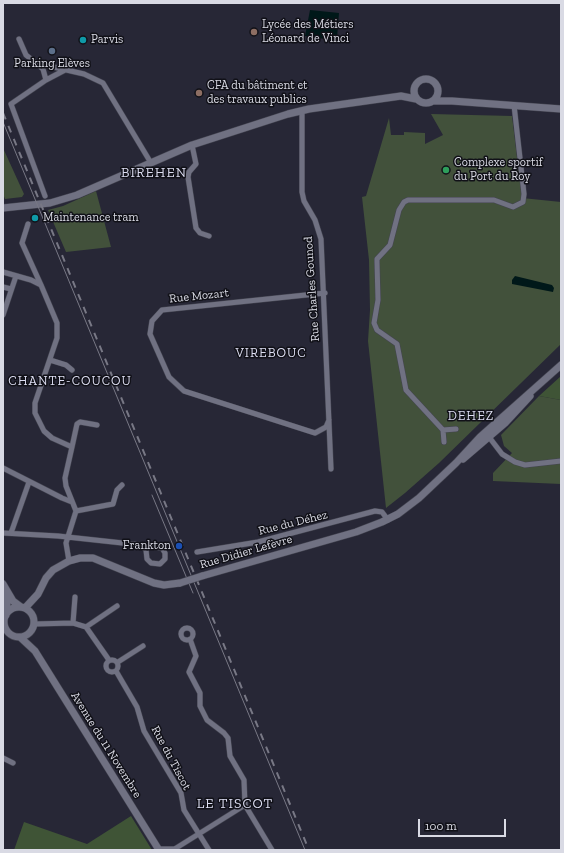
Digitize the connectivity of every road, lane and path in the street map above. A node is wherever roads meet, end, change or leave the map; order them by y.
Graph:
1 (18, 39) dead end
2 (36, 63) junction
3 (66, 70) junction
4 (46, 80) junction
5 (414, 87) junction
6 (438, 92) junction
7 (401, 96) junction
8 (416, 99) junction
9 (433, 101) junction
10 (452, 101) junction
11 (514, 105) junction
12 (561, 109) edge
13 (302, 110) junction
14 (192, 145) junction
15 (151, 163) junction
16 (45, 196) dead end
17 (3, 208) edge
18 (28, 224) dead end
19 (209, 236) dead end
20 (3, 272) edge
21 (16, 276) junction
22 (41, 285) junction
23 (3, 287) edge
24 (11, 289) junction
25 (325, 293) junction
26 (3, 315) edge
27 (50, 360) junction
28 (561, 365) edge
29 (72, 370) dead end
30 (541, 384) junction
31 (510, 410) junction
32 (329, 420) junction
33 (96, 425) dead end
34 (456, 429) dead end
35 (443, 430) junction
36 (489, 437) junction
37 (444, 442) dead end
38 (72, 447) junction
39 (561, 461) edge
40 (456, 463) junction
41 (3, 468) edge
42 (331, 469) dead end
43 (29, 482) junction
44 (122, 485) dead end
45 (72, 502) junction
46 (76, 511) junction
47 (388, 520) junction
48 (3, 533) edge
49 (11, 533) junction
50 (68, 538) junction
51 (141, 545) junction
52 (197, 552) dead end
53 (69, 561) junction
54 (3, 584) edge
55 (38, 594) junction
56 (3, 596) edge
57 (75, 597) dead end
58 (117, 606) dead end
59 (23, 607) junction
60 (33, 614) junction
61 (6, 615) junction
62 (73, 623) junction
63 (35, 624) junction
64 (86, 627) junction
65 (4, 628) edge
66 (32, 632) junction
67 (21, 638) junction
68 (190, 639) dead end
69 (143, 646) dead end
70 (35, 651) junction
71 (109, 660) junction
72 (118, 662) junction
73 (116, 671) junction
74 (3, 758) edge
75 (13, 764) dead end
76 (245, 805) junction
77 (198, 834) junction
78 (174, 849) edge
79 (159, 850) edge
80 (209, 850) edge
81 (272, 850) edge

1 - 2 street
2 - 3 street
2 - 4 street
3 - 4 street
3 - 15 street
4 - 16 street
5 - 6 main road
5 - 7 main road
5 - 8 main road
6 - 9 main road
6 - 10 main road
7 - 8 main road
7 - 13 main road
8 - 9 main road
9 - 10 main road
10 - 11 main road
11 - 12 main road
11 - 35 street
13 - 14 main road
13 - 25 street, Rue Charles Gounod
14 - 15 main road
14 - 19 street
15 - 17 main road
18 - 22 street
20 - 21 street
21 - 22 street
21 - 24 street
22 - 27 street
23 - 24 street
24 - 26 street
25 - 32 street, Rue Charles Gounod
25 - 32 street, Rue Mozart
27 - 29 street
27 - 38 street
28 - 30 main road, Rue Didier Lefèvre
30 - 31 main road, Rue Didier Lefèvre
30 - 36 main road, Rue Didier Lefèvre
31 - 36 street
31 - 40 main road, Rue Didier Lefèvre
32 - 42 street, Rue Charles Gounod
33 - 38 street
34 - 35 street
35 - 37 street
36 - 39 street
36 - 40 main road, Rue Didier Lefèvre
38 - 45 street
40 - 47 main road, Rue Didier Lefèvre
41 - 43 street
43 - 45 street
43 - 49 street
44 - 46 street
45 - 46 street
46 - 50 street
47 - 52 street, Rue du Déhez
47 - 53 main road, Rue Didier Lefèvre, bridge
48 - 49 street
49 - 50 street
50 - 51 street
50 - 53 street
51 - 51 street
53 - 55 main road, Rue Didier Lefèvre
54 - 59 main road
55 - 59 main road, Rue Didier Lefèvre
55 - 60 main road, Rue Didier Lefèvre
56 - 61 main road
57 - 62 street
58 - 64 street
59 - 60 main road
59 - 61 main road
60 - 63 main road
61 - 65 main road
62 - 63 street
62 - 64 street
63 - 66 main road
64 - 71 street, Rue du Tiscot
65 - 67 main road
66 - 67 main road
66 - 70 main road, Avenue du 11 Novembre
67 - 70 main road, Avenue du 11 Novembre
68 - 76 street
69 - 72 street
70 - 79 main road, Avenue du 11 Novembre
71 - 72 street
71 - 73 street, Rue du Tiscot
72 - 73 street
73 - 77 street, Rue du Tiscot
74 - 75 street
76 - 77 street
76 - 81 street
77 - 78 street
77 - 80 street, Rue du Tiscot
78 - 79 street

